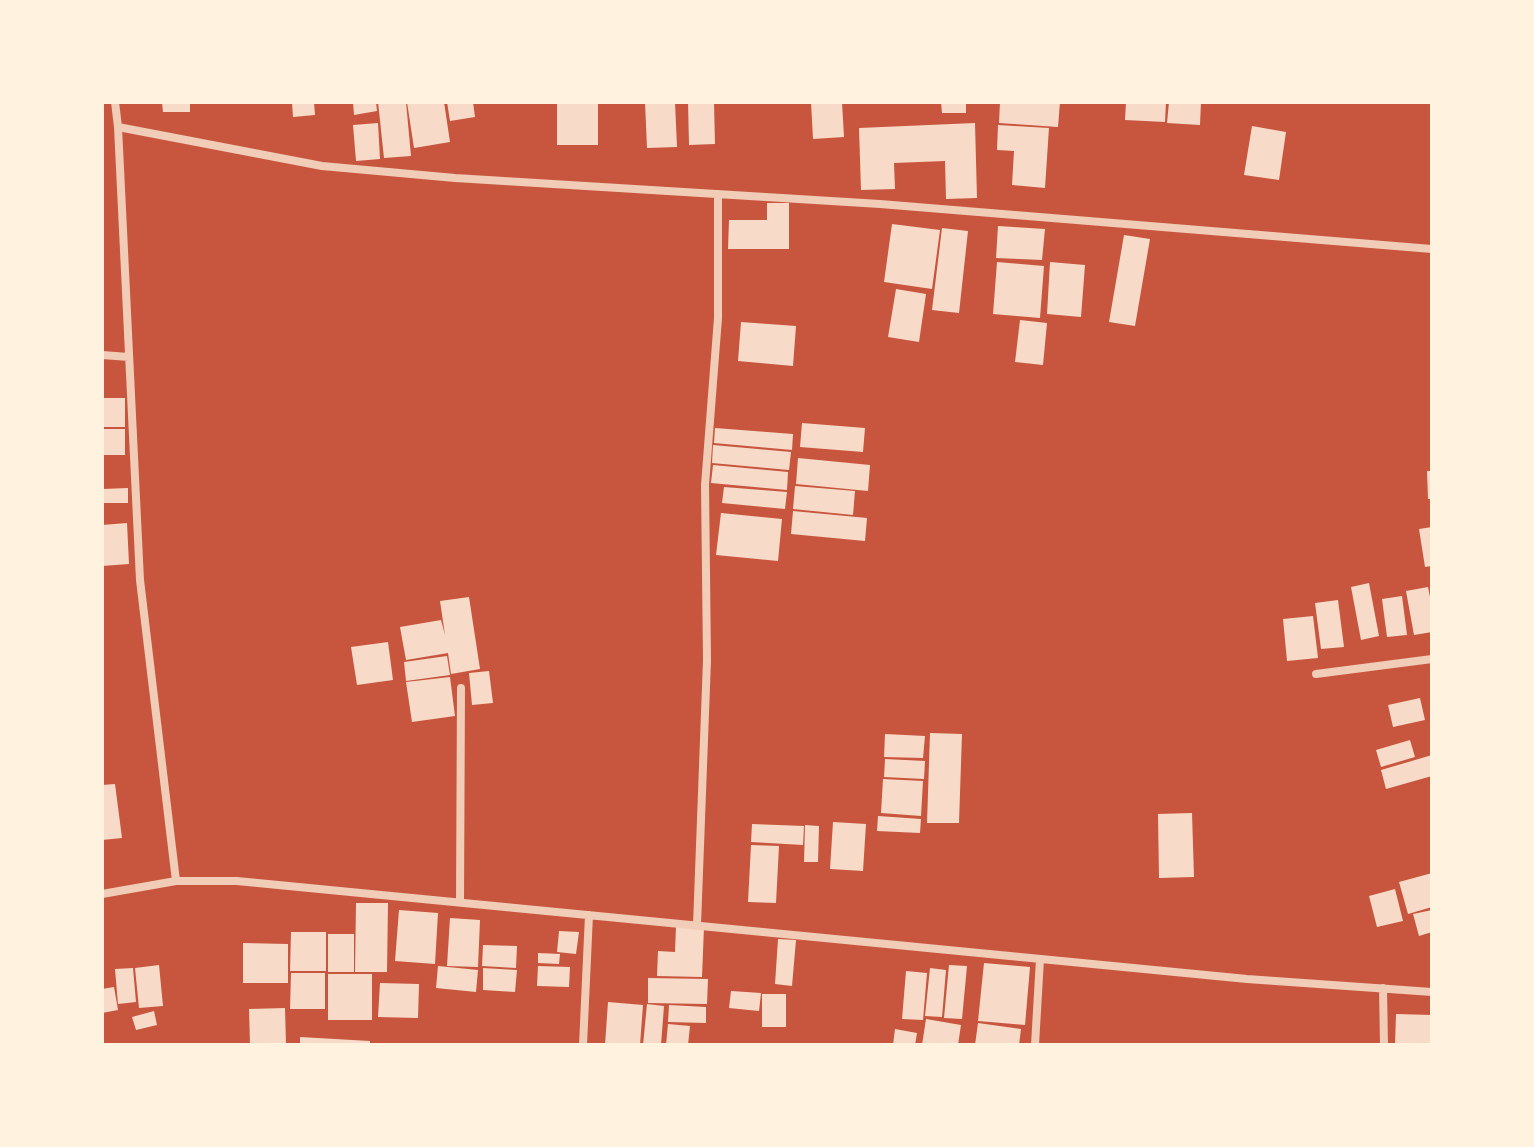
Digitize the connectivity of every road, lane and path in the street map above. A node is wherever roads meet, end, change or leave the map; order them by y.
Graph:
1 (115, 102) edge
2 (118, 127) junction
3 (718, 194) junction
4 (1432, 249) edge
5 (102, 355) edge
6 (129, 357) junction
7 (1432, 659) edge
8 (1316, 674) dead end
9 (461, 688) dead end
10 (176, 881) junction
11 (102, 894) edge
12 (460, 902) junction
13 (589, 915) junction
14 (697, 925) junction
15 (1040, 959) junction
16 (1383, 988) junction
17 (1432, 992) edge
18 (583, 1045) edge
19 (1035, 1045) edge
20 (1384, 1045) edge

1 - 2 street
2 - 3 street
2 - 6 street
3 - 4 street
3 - 14 street
5 - 6 street
6 - 10 street
7 - 8 street
9 - 12 street
10 - 11 street
10 - 12 street
12 - 13 street
13 - 14 street
13 - 18 street
14 - 15 street
15 - 16 street
15 - 19 street
16 - 17 street
16 - 20 street

